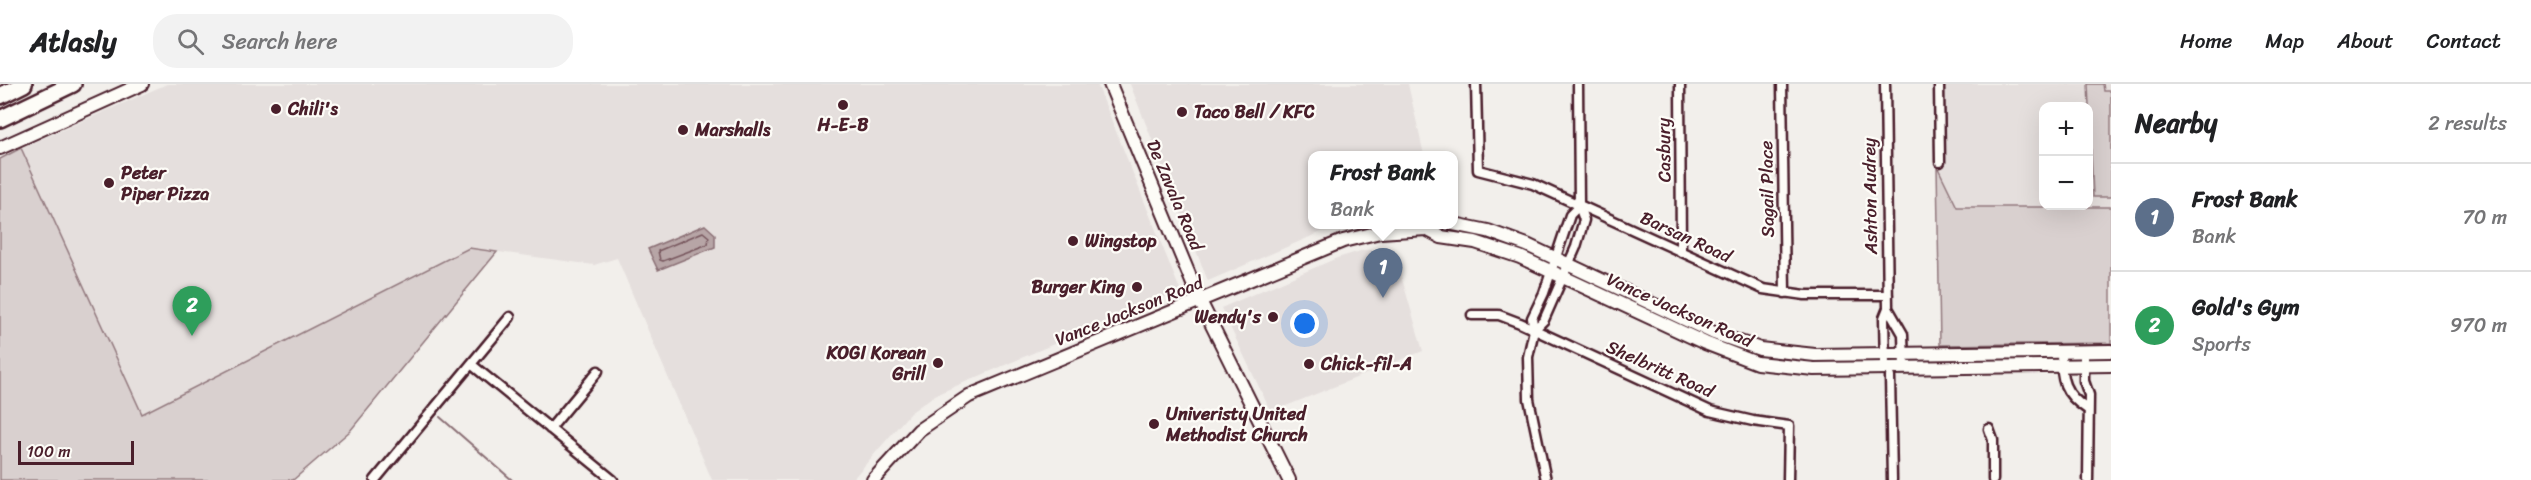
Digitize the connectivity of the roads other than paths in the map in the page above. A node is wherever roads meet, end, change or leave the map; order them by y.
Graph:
1 (24, 84) edge
2 (73, 84) edge
3 (142, 84) edge
4 (1110, 84) edge
5 (1476, 84) edge
6 (1578, 84) edge
7 (1680, 84) edge
8 (1782, 84) edge
9 (1885, 84) edge
10 (1939, 84) edge
11 (0, 96) edge
12 (0, 119) edge
13 (0, 148) edge
14 (1940, 162) dead end
15 (1579, 206) junction
16 (1458, 225) edge
17 (1426, 229) joint
18 (1567, 229) junction
19 (1581, 232) junction
20 (1681, 252) junction
21 (1556, 259) junction
22 (1569, 265) junction
23 (1551, 272) junction
24 (1563, 278) junction
25 (1785, 293) junction
26 (1888, 296) junction
27 (1200, 301) junction
28 (1539, 304) junction
29 (1888, 308) junction
30 (1549, 309) junction
31 (1472, 315) dead end
32 (510, 317) dead end
33 (1898, 326) junction
34 (1884, 329) junction
35 (1534, 330) junction
36 (2111, 351) edge
37 (2061, 352) junction
38 (2084, 352) junction
39 (1884, 353) junction
40 (1904, 353) junction
41 (471, 364) junction
42 (2111, 364) edge
43 (2061, 365) junction
44 (2084, 365) junction
45 (1904, 367) junction
46 (598, 371) dead end
47 (1887, 372) junction
48 (2087, 389) junction
49 (2073, 397) junction
50 (2087, 409) junction
51 (550, 429) junction
52 (1989, 429) dead end
53 (375, 480) edge
54 (613, 480) edge
55 (873, 480) edge
56 (1289, 480) edge
57 (1546, 480) edge
58 (1788, 480) edge
59 (1892, 480) edge
60 (1993, 480) edge
61 (2088, 480) edge

1 - 11 highway
2 - 12 highway
3 - 13 main road
4 - 27 main road, De Zavala Road
5 - 15 street, Barsan Road
6 - 15 street
7 - 20 street, Casbury
8 - 25 street, Sagail Place
9 - 26 street, Ashton Audrey
10 - 14 street
15 - 18 street
15 - 19 street
15 - 20 street, Barsan Road
16 - 21 main road, Vance Jackson Road
17 - 23 main road, Vance Jackson Road
17 - 27 main road, Vance Jackson Road
18 - 19 street
18 - 21 street
19 - 22 street
20 - 25 street, Barsan Road
21 - 22 main road, Vance Jackson Road
21 - 23 street
22 - 24 street
22 - 39 main road, Vance Jackson Road
23 - 24 main road, Vance Jackson Road
23 - 28 street
24 - 30 street
24 - 47 main road, Vance Jackson Road
25 - 26 street, Barsan Road
26 - 29 street, Ashton Audrey
27 - 55 main road, Vance Jackson Road
27 - 56 main road, De Zavala Road
28 - 30 street
28 - 35 street
29 - 33 street, Ashton Audrey
29 - 34 street, Ashton Audrey
30 - 35 street
31 - 35 street, Shelbritt Road
32 - 41 street
33 - 34 street
33 - 40 street, Ashton Audrey
34 - 39 street, Ashton Audrey
35 - 57 street
35 - 58 street, Shelbritt Road
36 - 38 main road, Vance Jackson Road
37 - 38 main road, Vance Jackson Road
37 - 40 main road, Vance Jackson Road
37 - 43 street
38 - 44 street
39 - 40 main road, Vance Jackson Road
39 - 47 street, Ashton Audrey
40 - 45 street, Ashton Audrey
41 - 51 street
41 - 53 street
42 - 44 main road, Vance Jackson Road
43 - 44 main road, Vance Jackson Road
43 - 45 main road, Vance Jackson Road
43 - 49 street
44 - 48 street
45 - 47 main road, Vance Jackson Road
46 - 51 street
47 - 59 street, Ashton Audrey
48 - 49 street
48 - 50 street
49 - 50 street
50 - 61 street
51 - 54 street
52 - 60 street

